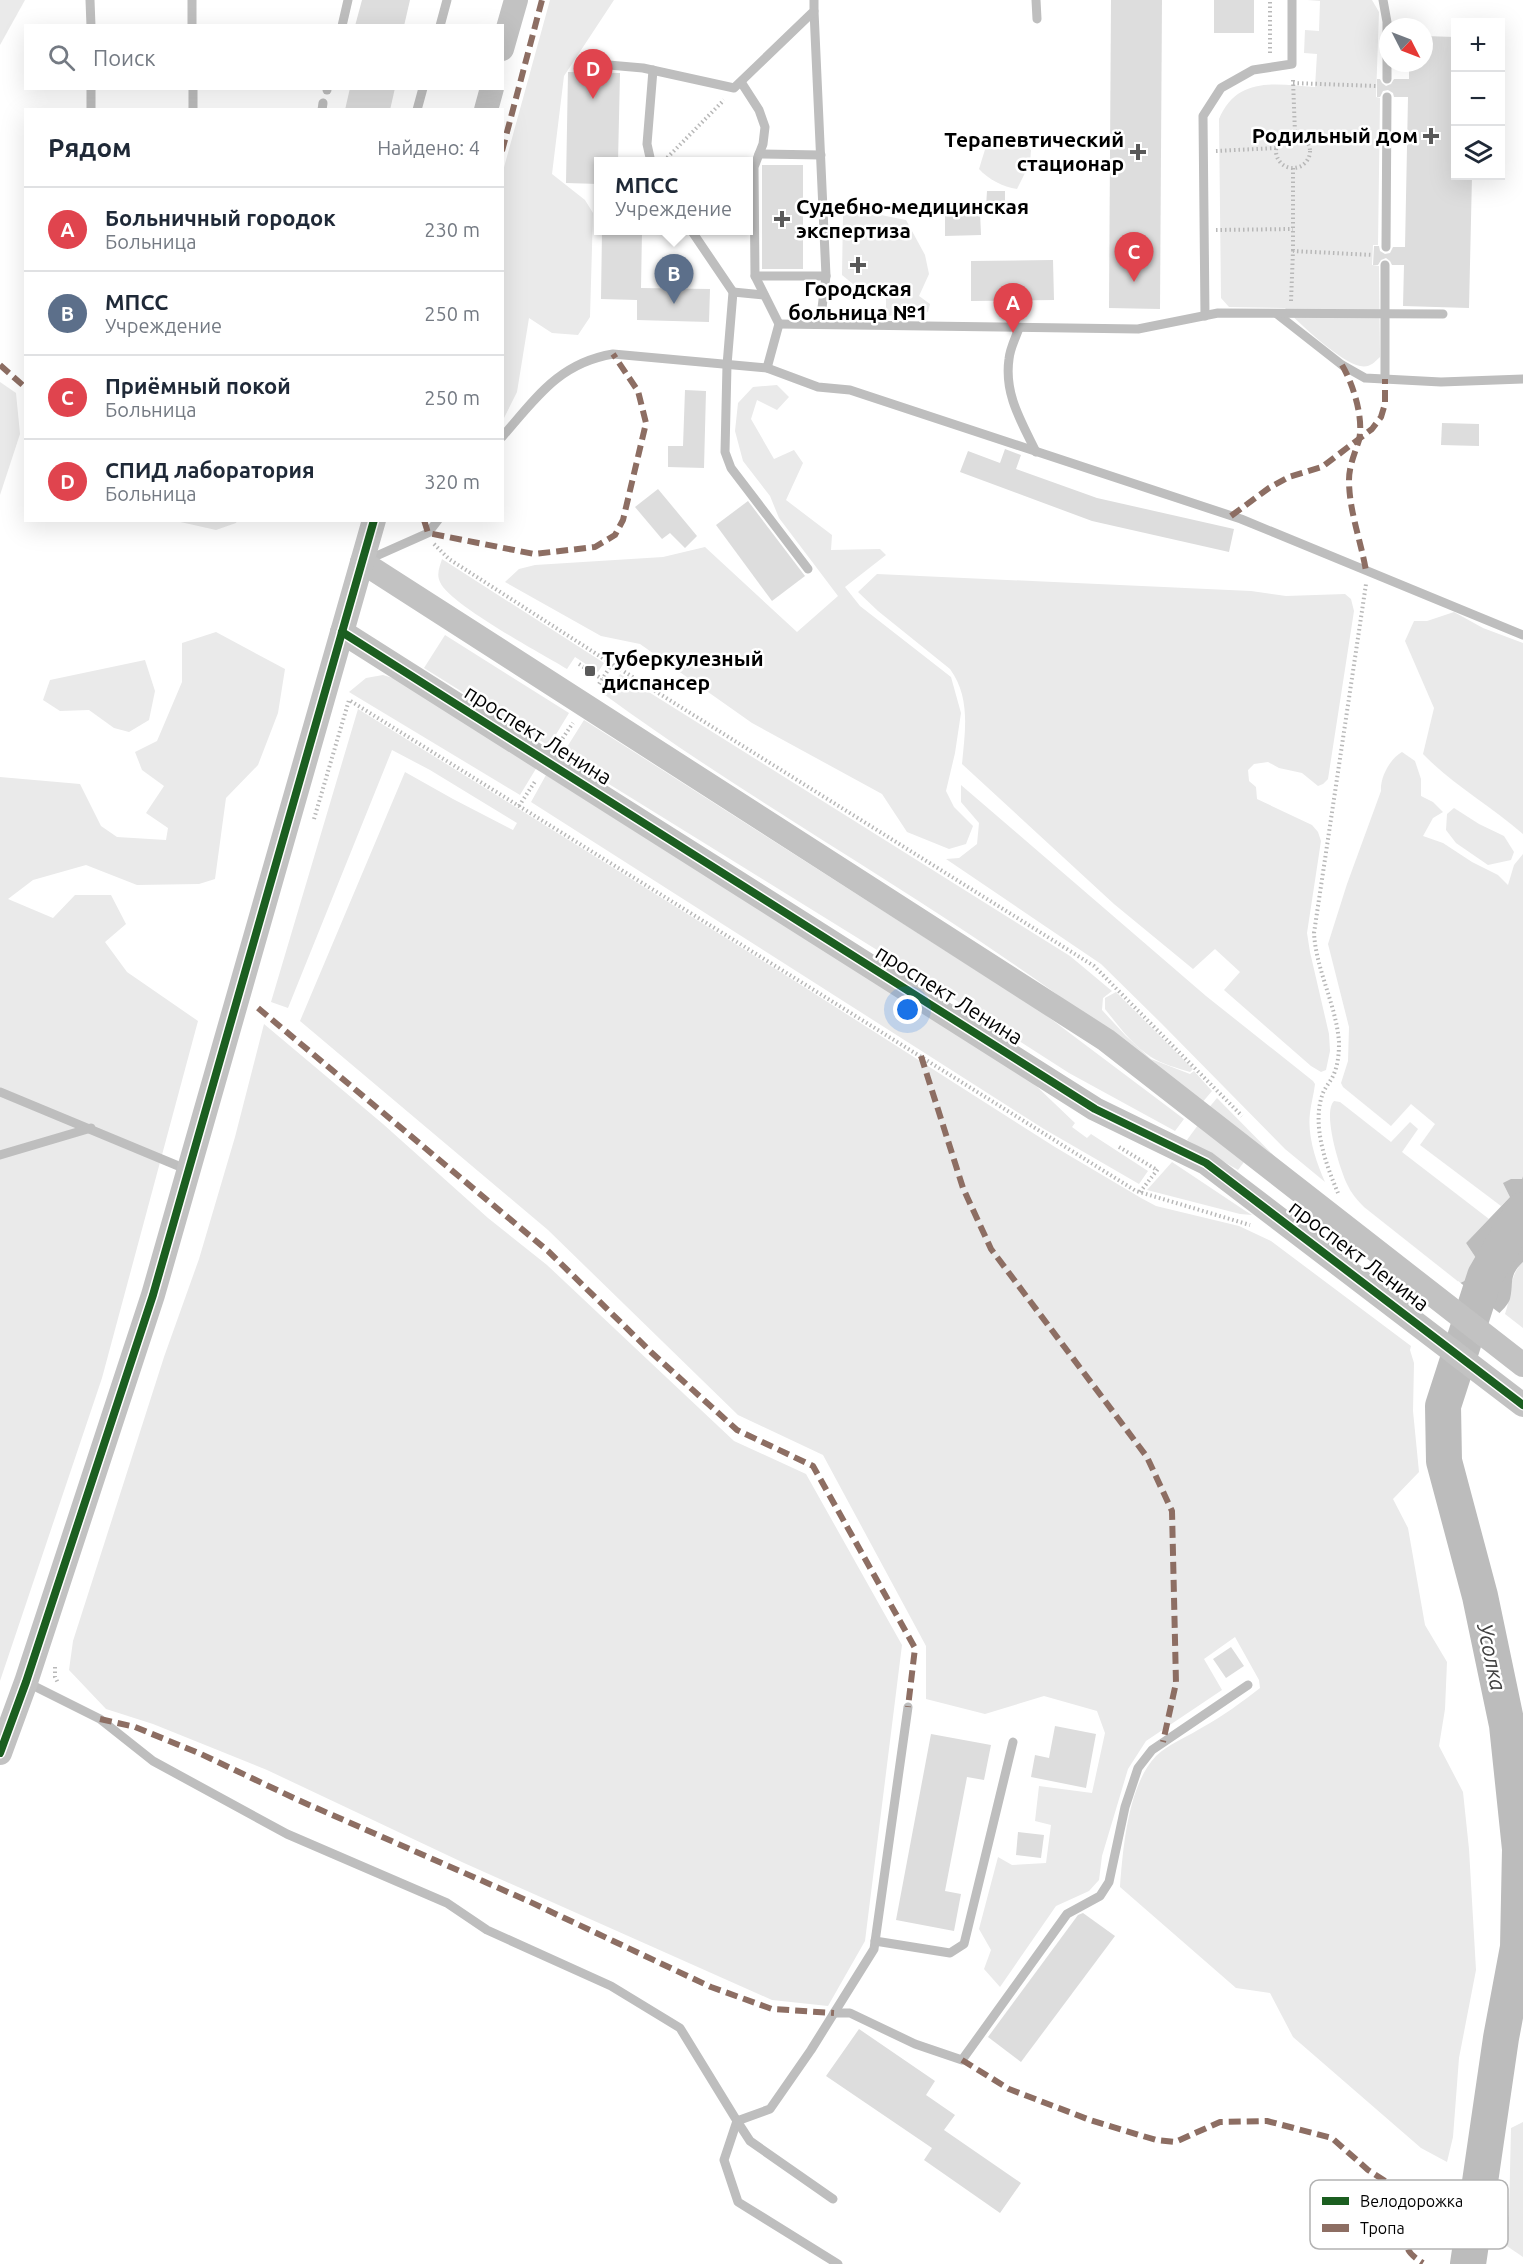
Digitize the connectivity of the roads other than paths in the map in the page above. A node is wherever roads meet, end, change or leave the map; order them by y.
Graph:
1 (90, 0) edge
2 (192, 0) edge
3 (348, 0) edge
4 (447, 0) edge
5 (516, 0) edge
6 (814, 0) edge
7 (1036, 0) edge
8 (1292, 0) edge
9 (1383, 0) edge
10 (814, 11) junction
11 (1036, 19) dead end
12 (91, 24) edge
13 (192, 24) edge
14 (342, 24) edge
15 (441, 24) edge
16 (504, 42) edge
17 (597, 64) dead end
18 (653, 70) junction
19 (1387, 79) dead end
20 (738, 85) junction
21 (91, 90) edge
22 (193, 90) edge
23 (422, 90) edge
24 (491, 90) edge
25 (1387, 97) dead end
26 (91, 108) edge
27 (193, 108) edge
28 (418, 108) edge
29 (487, 108) edge
30 (759, 154) junction
31 (820, 155) junction
32 (650, 157) edge
33 (694, 235) edge
34 (1386, 247) dead end
35 (1385, 265) dead end
36 (756, 276) junction
37 (826, 276) junction
38 (733, 292) junction
39 (764, 295) junction
40 (1276, 314) junction
41 (1443, 314) dead end
42 (1205, 316) junction
43 (779, 324) junction
44 (820, 324) junction
45 (1019, 328) junction
46 (727, 364) junction
47 (766, 368) junction
48 (1385, 379) junction
49 (1523, 379) edge
50 (504, 435) edge
51 (1036, 452) junction
52 (373, 522) edge
53 (436, 522) edge
54 (362, 562) junction
55 (808, 569) dead end
56 (342, 632) junction
57 (1523, 635) edge
58 (0, 1092) edge
59 (91, 1128) junction
60 (0, 1155) edge
61 (188, 1170) junction
62 (1523, 1365) edge
63 (1523, 1405) edge
64 (26, 1682) junction
65 (1248, 1685) dead end
66 (908, 1707) dead end
67 (1013, 1742) dead end
68 (0, 1753) edge
69 (875, 1941) junction
70 (834, 2013) junction
71 (737, 2121) junction
72 (833, 2199) dead end
73 (838, 2264) edge

1 - 12 lane
2 - 13 lane
3 - 14 lane
4 - 15 lane
5 - 16 street
6 - 10 lane
7 - 11 lane
8 - 42 lane
9 - 19 lane
10 - 20 lane
10 - 31 lane
17 - 18 lane
18 - 20 lane
18 - 32 lane
20 - 30 lane
21 - 26 lane
22 - 27 lane
23 - 28 lane
24 - 29 street
25 - 34 lane
30 - 31 lane
30 - 36 lane
31 - 37 lane
33 - 38 lane
35 - 48 lane
36 - 37 lane
36 - 39 lane
37 - 44 lane
38 - 39 lane
38 - 46 lane
39 - 43 lane
40 - 41 lane
40 - 42 lane
40 - 48 lane
42 - 45 lane
43 - 44 lane
43 - 47 lane
44 - 45 lane
45 - 51 lane
46 - 47 lane
46 - 50 lane
46 - 55 lane
47 - 51 lane
48 - 49 lane
51 - 57 lane
52 - 54 street
53 - 54 lane
54 - 56 street
54 - 62 street, проспект Ленина
56 - 61 street
56 - 63 street, проспект Ленина
58 - 59 lane
59 - 60 lane
59 - 61 lane
61 - 64 street
64 - 68 street
64 - 71 lane
65 - 70 lane
66 - 69 lane
67 - 69 lane
69 - 70 lane
70 - 71 lane
71 - 72 lane
71 - 73 lane

